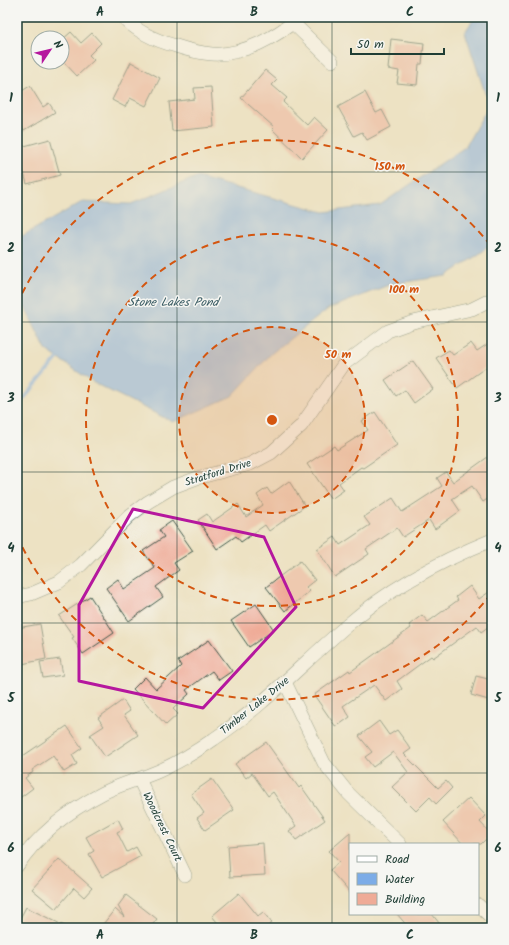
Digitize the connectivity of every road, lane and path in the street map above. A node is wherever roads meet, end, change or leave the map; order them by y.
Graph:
1 (124, 17) edge
2 (297, 20) edge
3 (332, 61) dead end
4 (492, 298) edge
5 (492, 540) edge
6 (17, 597) edge
7 (285, 682) junction
8 (139, 778) junction
9 (399, 843) edge
10 (17, 866) edge
11 (185, 875) dead end
12 (479, 906) edge
13 (492, 918) edge

1 - 2 street
2 - 3 street
4 - 6 street, Stratford Drive
5 - 7 street, Timber Lake Drive
7 - 8 street, Timber Lake Drive
7 - 9 street
8 - 10 street, Timber Lake Drive
8 - 11 street, Woodcrest Court
12 - 13 street

